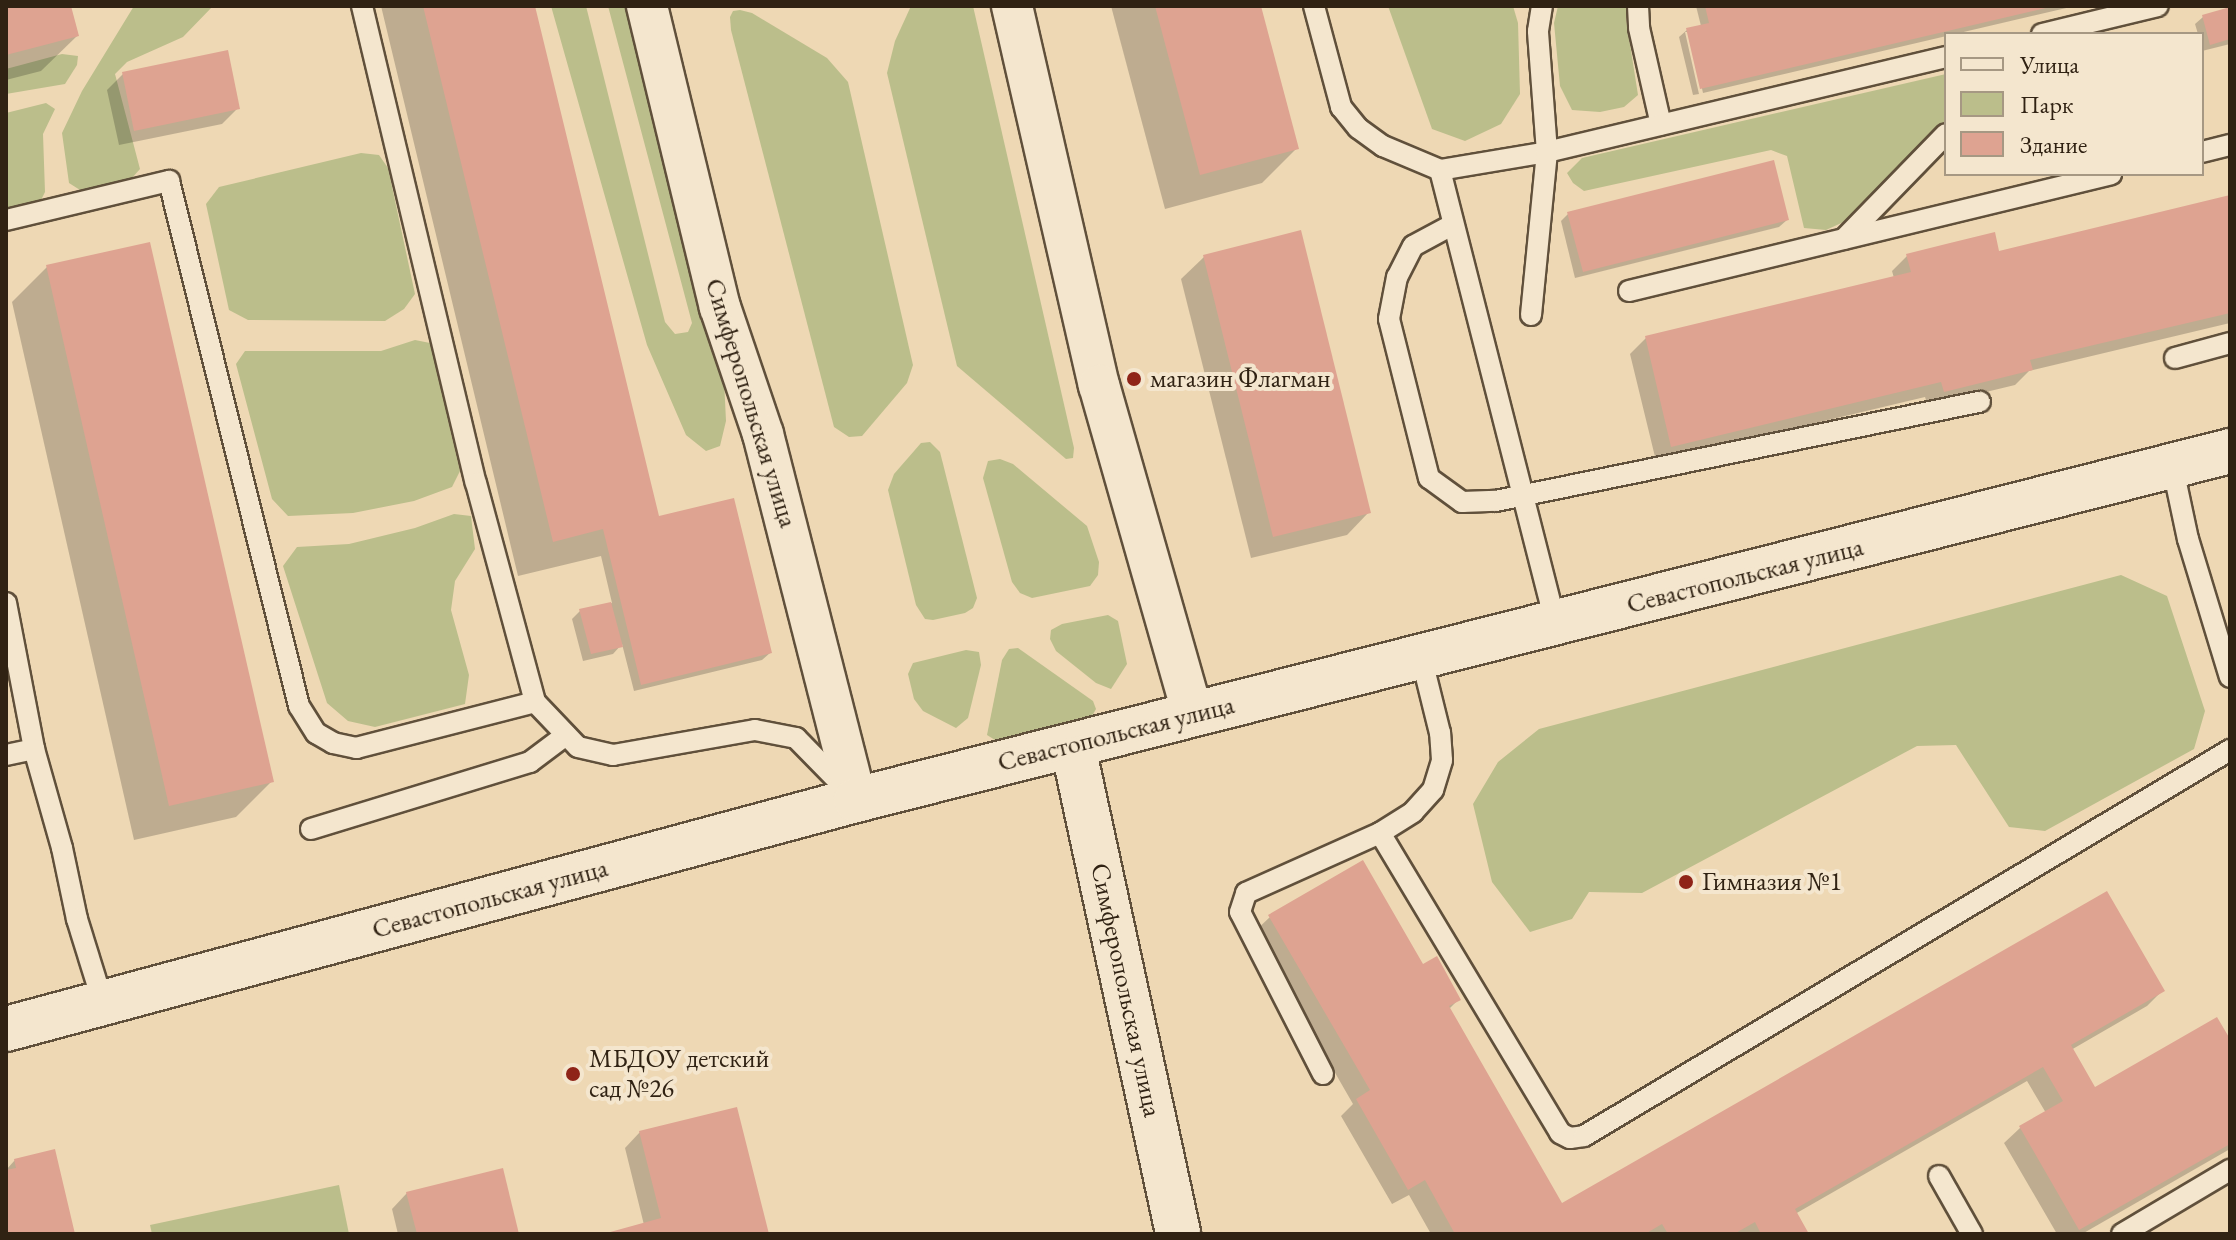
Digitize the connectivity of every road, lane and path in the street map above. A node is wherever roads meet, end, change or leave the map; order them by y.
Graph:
1 (362, 6) edge
2 (647, 6) edge
3 (1012, 6) edge
4 (1314, 6) edge
5 (1531, 6) edge
6 (1542, 6) edge
7 (1638, 6) edge
8 (2158, 6) edge
9 (1538, 31) junction
10 (2050, 32) edge
11 (1944, 57) edge
12 (1661, 125) junction
13 (1944, 136) edge
14 (2230, 145) edge
15 (1547, 152) junction
16 (2204, 152) edge
17 (1440, 170) junction
18 (2103, 176) edge
19 (6, 220) edge
20 (1452, 225) junction
21 (1844, 239) junction
22 (1629, 291) dead end
23 (1531, 315) dead end
24 (2230, 343) edge
25 (2175, 358) dead end
26 (1980, 402) dead end
27 (2230, 451) edge
28 (2172, 464) junction
29 (1523, 495) junction
30 (6, 603) edge
31 (1556, 624) junction
32 (2223, 641) edge
33 (1421, 656) junction
34 (2230, 677) edge
35 (535, 702) junction
36 (1193, 715) junction
37 (566, 735) junction
38 (1073, 747) junction
39 (34, 749) junction
40 (2230, 750) edge
41 (6, 755) edge
42 (856, 800) junction
43 (311, 829) dead end
44 (1380, 833) junction
45 (103, 1003) junction
46 (6, 1029) edge
47 (1323, 1074) dead end
48 (2230, 1170) edge
49 (1939, 1176) dead end
50 (1178, 1234) edge
51 (1972, 1234) edge
52 (2122, 1234) edge

1 - 35 lane
2 - 42 street, Симферопольская улица
3 - 36 street
4 - 17 lane
5 - 9 lane
6 - 9 lane
7 - 12 lane
8 - 10 lane
9 - 15 lane
11 - 12 lane
12 - 15 lane
13 - 21 lane
14 - 16 lane
15 - 17 lane
15 - 23 lane
17 - 20 lane
18 - 21 lane
19 - 35 lane
20 - 29 lane
20 - 29 lane
21 - 22 lane
24 - 25 lane
26 - 29 lane
27 - 28 main road, Севастопольская улица
28 - 31 main road, Севастопольская улица
28 - 32 lane
29 - 31 lane
30 - 39 lane
31 - 33 main road, Севастопольская улица
32 - 34 lane
33 - 36 main road, Севастопольская улица
33 - 44 lane
35 - 37 lane
36 - 38 main road, Севастопольская улица
37 - 42 lane
37 - 43 lane
38 - 42 main road, Севастопольская улица
38 - 50 main road, Симферопольская улица
39 - 41 lane
39 - 45 lane
40 - 44 lane
42 - 45 main road, Севастопольская улица
44 - 47 lane
45 - 46 main road, Севастопольская улица
48 - 52 lane
49 - 51 lane

